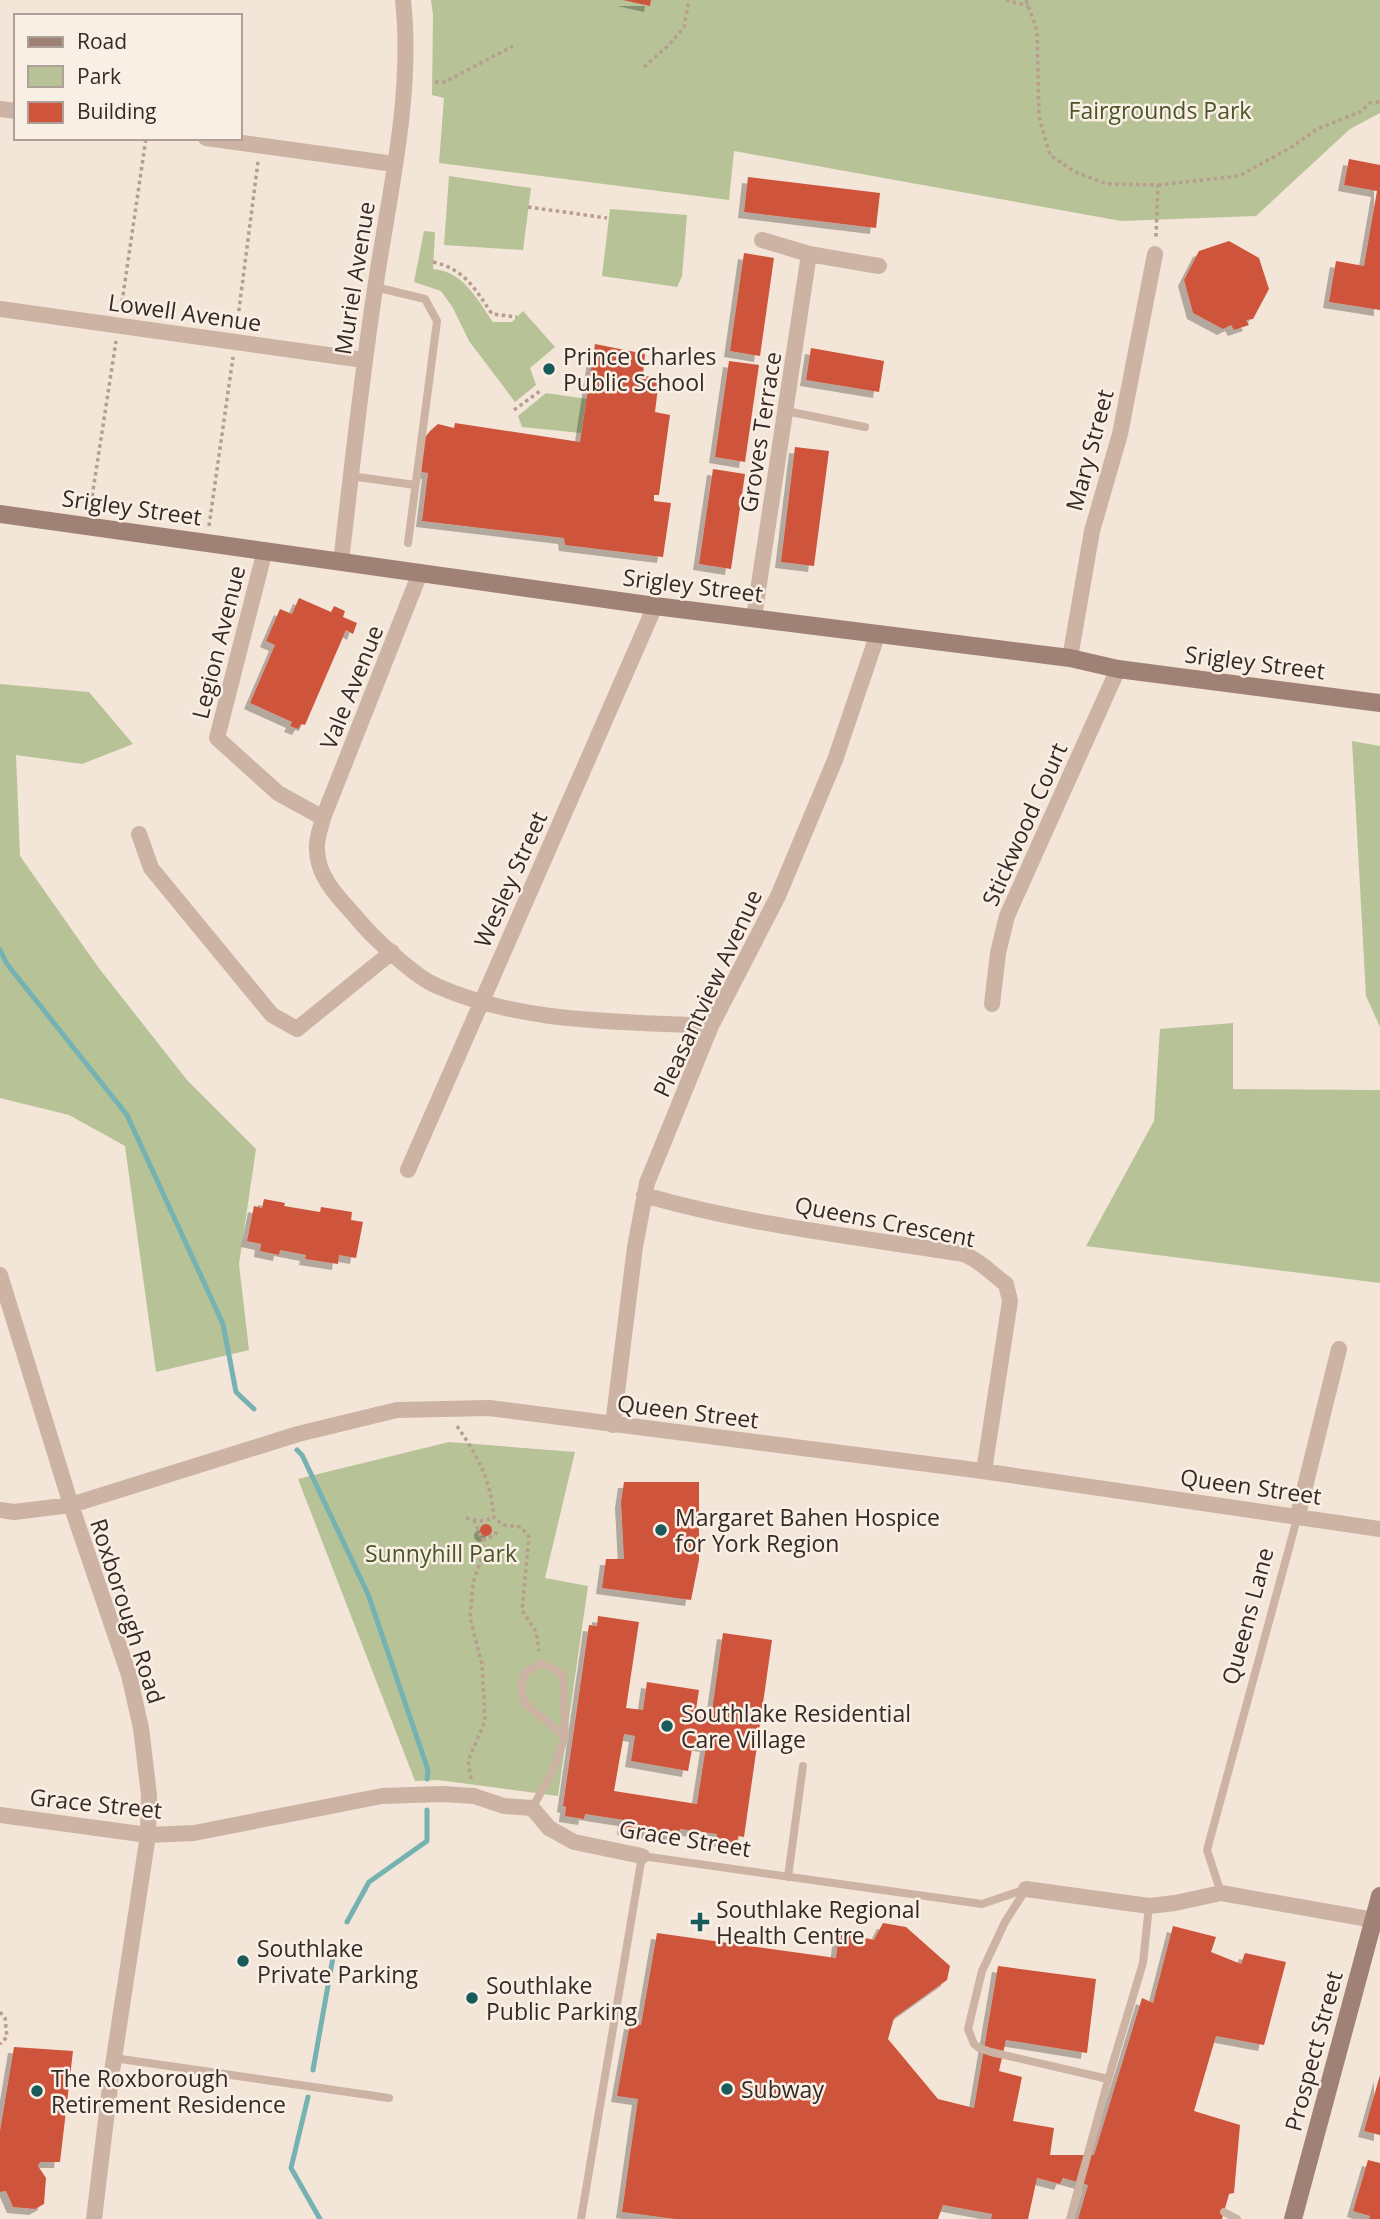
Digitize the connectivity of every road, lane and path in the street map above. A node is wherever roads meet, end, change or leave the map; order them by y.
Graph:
1 (403, 0) edge
2 (689, 0) edge
3 (1006, 0) edge
4 (1026, 0) edge
5 (1028, 6) junction
6 (513, 46) dead end
7 (644, 67) dead end
8 (435, 82) dead end
9 (1380, 102) edge
10 (220, 140) edge
11 (394, 164) junction
12 (1158, 185) junction
13 (528, 207) dead end
14 (607, 218) dead end
15 (762, 240) dead end
16 (809, 254) junction
17 (1155, 254) joint
18 (433, 262) dead end
19 (879, 266) dead end
20 (375, 287) junction
21 (0, 309) edge
22 (517, 317) dead end
23 (364, 360) junction
24 (540, 391) dead end
25 (514, 410) dead end
26 (786, 411) junction
27 (865, 427) dead end
28 (351, 476) junction
29 (415, 485) junction
30 (0, 514) edge
31 (408, 543) dead end
32 (265, 550) junction
33 (341, 562) junction
34 (420, 573) junction
35 (655, 606) junction
36 (754, 617) junction
37 (878, 634) junction
38 (1070, 658) junction
39 (1118, 669) junction
40 (1380, 704) edge
41 (323, 818) junction
42 (139, 834) dead end
43 (392, 952) junction
44 (481, 1002) junction
45 (992, 1004) dead end
46 (711, 1026) junction
47 (408, 1170) dead end
48 (644, 1195) junction
49 (0, 1275) edge
50 (1339, 1349) dead end
51 (446, 1409) junction
52 (613, 1425) junction
53 (984, 1471) junction
54 (71, 1505) junction
55 (0, 1510) edge
56 (1298, 1515) junction
57 (466, 1518) dead end
58 (494, 1518) junction
59 (474, 1520) junction
60 (499, 1523) junction
61 (1380, 1529) edge
62 (484, 1539) junction
63 (541, 1663) junction
64 (565, 1737) junction
65 (803, 1766) dead end
66 (474, 1796) junction
67 (533, 1808) junction
68 (0, 1815) edge
69 (148, 1835) junction
70 (642, 1856) junction
71 (788, 1877) junction
72 (1026, 1889) junction
73 (1221, 1893) junction
74 (1380, 1896) edge
75 (1149, 1906) junction
76 (1374, 1920) junction
77 (0, 2012) edge
78 (0, 2044) edge
79 (114, 2058) junction
80 (1108, 2080) junction
81 (389, 2098) dead end
82 (1224, 2212) dead end
83 (94, 2219) edge
84 (582, 2219) edge
85 (1070, 2219) edge
86 (1237, 2219) edge
87 (1293, 2219) edge

1 - 11 street, Muriel Avenue
2 - 7 path
3 - 5 path
4 - 5 path
5 - 12 path
6 - 8 path
9 - 12 path
10 - 11 street
11 - 20 street, Muriel Avenue
12 - 17 path
13 - 14 path
15 - 16 street
16 - 19 street
16 - 26 street, Groves Terrace
17 - 38 street, Mary Street
18 - 22 path
20 - 23 street, Muriel Avenue
20 - 29 lane
21 - 23 street, Lowell Avenue
23 - 28 street, Muriel Avenue
24 - 25 path
26 - 27 lane
26 - 36 street, Groves Terrace
28 - 29 lane
28 - 33 street, Muriel Avenue
29 - 31 lane
30 - 32 street, Srigley Street
32 - 33 street, Srigley Street
32 - 41 street, Legion Avenue
33 - 34 street, Srigley Street
34 - 35 street, Srigley Street
34 - 41 street, Vale Avenue
35 - 36 street, Srigley Street
35 - 44 street, Wesley Street
36 - 37 street, Srigley Street
37 - 38 street, Srigley Street
37 - 46 street, Pleasantview Avenue
38 - 39 street, Srigley Street
39 - 40 street, Srigley Street
39 - 45 street, Stickwood Court
41 - 43 street, Vale Avenue
42 - 43 street
43 - 44 street, Vale Avenue
44 - 46 street, Vale Avenue
44 - 47 street, Wesley Street
46 - 48 street, Pleasantview Avenue
48 - 52 street, Pleasantview Avenue
48 - 53 street, Queens Crescent
49 - 54 street, Roxborough Road
50 - 56 street, Queens Lane
51 - 52 street, Queen Street
51 - 54 street, Queen Street
51 - 58 path
52 - 53 street, Queen Street
53 - 56 street, Queen Street
54 - 55 street, Queen Street
54 - 69 street, Roxborough Road
56 - 61 street, Queen Street
56 - 73 lane, Queens Lane
57 - 59 path
58 - 59 path
58 - 60 path
59 - 62 path
60 - 62 path
60 - 63 path
62 - 66 path
63 - 64 lane
63 - 64 lane
64 - 67 lane
65 - 71 lane
66 - 67 street, Grace Street
66 - 69 street, Grace Street
67 - 70 street, Grace Street
68 - 69 street, Grace Street
69 - 79 street, Roxborough Road
70 - 71 lane, Grace Street
70 - 84 lane
71 - 72 lane, Grace Street
72 - 75 street, Grace Street
72 - 80 lane
73 - 75 street, Grace Street
73 - 76 street, Grace Street
74 - 76 street, Prospect Street
75 - 80 lane
76 - 87 street, Prospect Street
77 - 78 path
79 - 81 lane
79 - 83 street, Roxborough Road
80 - 85 lane
82 - 86 lane

